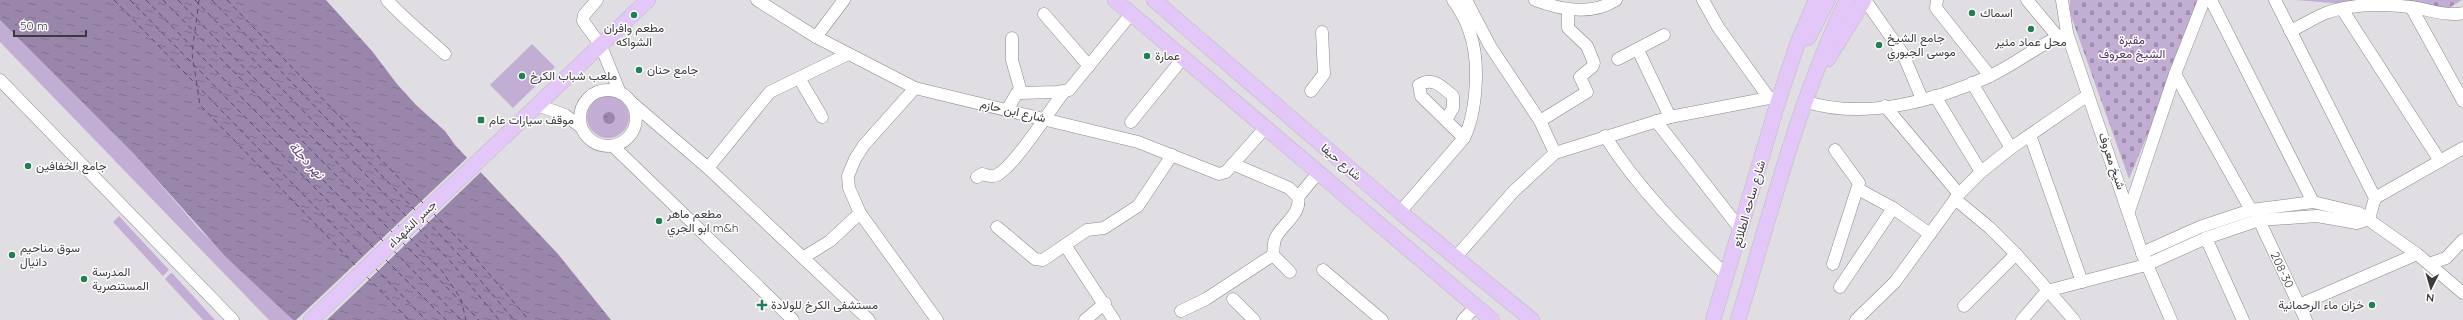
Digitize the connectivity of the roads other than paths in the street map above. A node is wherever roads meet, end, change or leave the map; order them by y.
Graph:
1 (387, 0) edge
2 (597, 0) edge
3 (648, 0) edge
4 (844, 0) edge
5 (1115, 0) edge
6 (1154, 0) edge
7 (1453, 0) edge
8 (1535, 0) edge
9 (1616, 0) edge
10 (1703, 0) edge
11 (1816, 0) edge
12 (1828, 0) edge
13 (1847, 0) edge
14 (1864, 0) edge
15 (1937, 0) edge
16 (2027, 0) edge
17 (2062, 0) edge
18 (2204, 0) edge
19 (2211, 0) edge
20 (2274, 0) edge
21 (1467, 1) edge
22 (765, 2) edge
23 (2411, 7) junction
24 (2342, 9) junction
25 (1568, 10) junction
26 (2463, 13) edge
27 (1044, 14) dead end
28 (1131, 14) junction
29 (1322, 32) dead end
30 (2290, 32) junction
31 (1664, 35) dead end
32 (2062, 35) junction
33 (816, 37) junction
34 (1012, 38) dead end
35 (601, 46) junction
36 (1638, 50) junction
37 (445, 54) dead end
38 (848, 54) junction
39 (1183, 58) junction
40 (1618, 59) dead end
41 (1089, 66) junction
42 (2175, 74) junction
43 (1990, 76) junction
44 (799, 78) junction
45 (0, 80) edge
46 (1972, 83) junction
47 (915, 88) junction
48 (1312, 91) dead end
49 (1021, 92) junction
50 (1064, 92) junction
51 (620, 93) junction
52 (1777, 95) junction
53 (2088, 95) junction
54 (1808, 96) junction
55 (1935, 96) junction
56 (1922, 99) junction
57 (2463, 101) edge
58 (631, 102) junction
59 (537, 105) junction
60 (1885, 106) junction
61 (1007, 110) junction
62 (822, 117) dead end
63 (1670, 117) junction
64 (1043, 118) junction
65 (1446, 120) dead end
66 (1540, 121) junction
67 (1656, 121) junction
68 (1131, 122) dead end
69 (581, 127) junction
70 (1265, 128) junction
71 (2030, 135) junction
72 (1605, 136) junction
73 (1464, 138) junction
74 (612, 146) junction
75 (2012, 148) junction
76 (2463, 148) edge
77 (1835, 150) dead end
78 (1555, 153) junction
79 (1172, 155) junction
80 (2440, 161) junction
81 (1233, 164) junction
82 (708, 168) junction
83 (1981, 172) junction
84 (1318, 174) junction
85 (977, 177) dead end
86 (1858, 189) junction
87 (1957, 196) junction
88 (1298, 197) junction
89 (2375, 198) junction
90 (2312, 202) junction
91 (1893, 208) junction
92 (2251, 210) junction
93 (2129, 211) junction
94 (1400, 212) junction
95 (860, 213) junction
96 (2369, 219) junction
97 (2259, 220) junction
98 (997, 227) dead end
99 (1741, 230) junction
100 (1930, 234) junction
101 (2206, 238) junction
102 (2463, 240) edge
103 (1066, 244) junction
104 (2142, 253) junction
105 (2016, 254) junction
106 (2418, 254) junction
107 (1274, 255) junction
108 (804, 257) junction
109 (1455, 258) junction
110 (1833, 264) dead end
111 (2429, 264) junction
112 (2146, 266) junction
113 (1323, 270) dead end
114 (1290, 272) dead end
115 (1727, 276) junction
116 (2082, 282) junction
117 (1840, 287) dead end
118 (2047, 291) junction
119 (2463, 293) edge
120 (1233, 299) dead end
121 (1105, 303) junction
122 (2299, 305) junction
123 (1476, 306) junction
124 (1964, 306) dead end
125 (1181, 311) dead end
126 (1869, 315) edge
127 (233, 320) edge
128 (311, 320) edge
129 (793, 320) edge
130 (869, 320) edge
131 (937, 320) edge
132 (1085, 320) edge
133 (1114, 320) edge
134 (1254, 320) edge
135 (1382, 320) edge
136 (1464, 320) edge
137 (1492, 320) edge
138 (1532, 320) edge
139 (1714, 320) edge
140 (1738, 320) edge
141 (1856, 320) edge
142 (2022, 320) edge
143 (2074, 320) edge
144 (2171, 320) edge
145 (2243, 320) edge
146 (2306, 320) edge

1 - 37 street
2 - 35 street
3 - 35 main road, جسر الشهداء
4 - 33 street
5 - 28 main road, شارع حيفا
6 - 94 main road, شارع حيفا
7 - 73 street
8 - 25 street
9 - 25 street
10 - 52 street
11 - 52 main road
12 - 52 main road
13 - 54 main road
14 - 54 main road
14 - 56 street
15 - 43 street
16 - 32 street
17 - 32 street, شیخ معروف
18 - 42 street
19 - 90 street
20 - 30 street
21 - 66 street
22 - 33 street, شارع ابن حازم
23 - 24 street
23 - 26 street
23 - 57 street
24 - 30 street
24 - 80 street
25 - 66 street
27 - 41 street
28 - 39 main road, شارع حيفا
28 - 41 street
29 - 48 street
30 - 89 street
31 - 36 street
32 - 43 street
32 - 53 street, شیخ معروف
33 - 38 street, شارع ابن حازم
34 - 49 street
35 - 51 street
35 - 59 main road, جسر الشهداء
36 - 40 street
36 - 63 street
38 - 44 street
38 - 47 street, شارع ابن حازم
39 - 68 street
39 - 70 main road, شارع حيفا
41 - 50 street
42 - 92 street
42 - 93 street
43 - 46 street
44 - 62 street
44 - 82 street
45 - 127 street
46 - 55 street
46 - 75 street
47 - 61 street, شارع ابن حازم
47 - 95 street
49 - 50 street
49 - 61 street
50 - 64 street
51 - 58 street
51 - 69 street
52 - 63 street
52 - 99 main road, شارع ساحه الطلائع
53 - 71 street
53 - 93 street, شیخ معروف
54 - 60 street
54 - 140 main road, شارع ساحه الطلائع
55 - 56 street
55 - 83 street
56 - 60 street
58 - 74 street
58 - 82 street
59 - 69 street
59 - 128 main road, جسر الشهداء
60 - 87 street
61 - 64 street, شارع ابن حازم
63 - 67 street
64 - 79 street, شارع ابن حازم
64 - 85 street
65 - 73 street
66 - 78 street
67 - 72 street
67 - 99 street
69 - 74 street
70 - 81 street, شارع ابن حازم
70 - 84 main road, شارع حيفا
71 - 75 street
71 - 116 street
72 - 78 street
72 - 115 street
73 - 94 street
74 - 129 street
75 - 83 street
76 - 80 street
77 - 86 street
78 - 109 street
79 - 81 street, شارع ابن حازم
79 - 103 street
80 - 89 street
81 - 88 street
82 - 108 street
83 - 87 street
84 - 88 street
84 - 123 main road, شارع حيفا
86 - 91 street
86 - 110 street
87 - 100 street
87 - 105 street
88 - 107 street
89 - 96 street
90 - 92 street
90 - 96 street
91 - 100 street
91 - 117 street
92 - 104 street
93 - 104 street, شیخ معروف
94 - 109 main road, شارع حيفا
95 - 108 street
95 - 131 street
96 - 97 street
96 - 106 street
97 - 101 street
97 - 122 street, 208-30
98 - 103 street
99 - 115 main road, شارع ساحه الطلائع
100 - 126 street
101 - 112 street
101 - 145 street
102 - 111 street
103 - 121 street
104 - 112 street, شیخ معروف
105 - 118 street
105 - 124 street
106 - 111 street
106 - 122 street
107 - 114 street
107 - 125 street
108 - 130 street
109 - 138 main road, شارع حيفا
111 - 119 street
112 - 116 street
112 - 144 street, شیخ معروف
113 - 135 street
115 - 139 main road, شارع ساحه الطلائع
116 - 118 street
118 - 142 street
118 - 143 street
120 - 134 street
121 - 132 street
121 - 133 street
122 - 146 street, 208-30
123 - 136 street
123 - 137 main road, شارع حيفا
126 - 141 street

